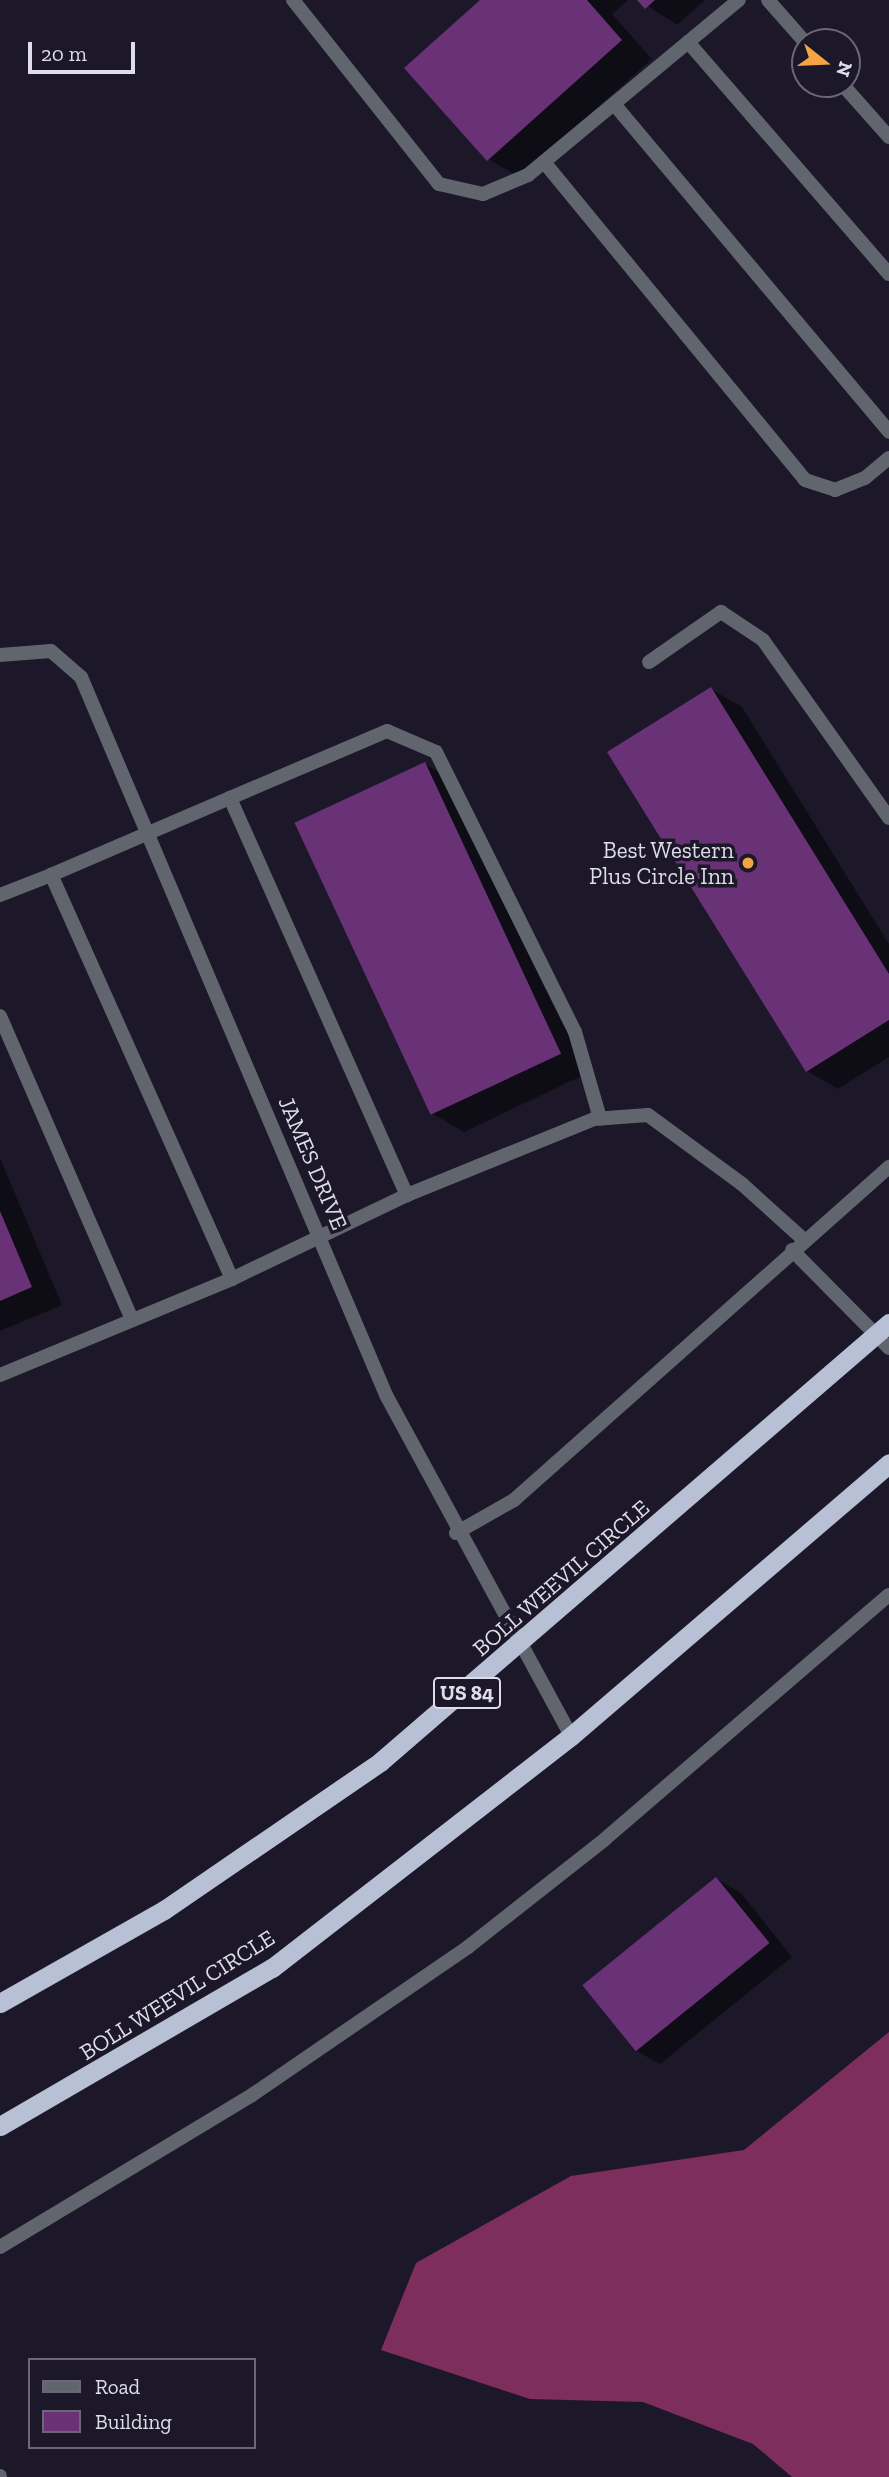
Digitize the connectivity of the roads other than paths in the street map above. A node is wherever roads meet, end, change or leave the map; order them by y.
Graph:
1 (293, 0) edge
2 (739, 0) edge
3 (768, 0) edge
4 (793, 28) edge
5 (688, 42) junction
6 (854, 98) edge
7 (614, 104) junction
8 (889, 137) edge
9 (544, 162) junction
10 (889, 274) edge
11 (889, 432) edge
12 (889, 458) edge
13 (0, 655) edge
14 (649, 662) dead end
15 (230, 797) junction
16 (889, 818) edge
17 (146, 831) junction
18 (51, 875) junction
19 (0, 895) edge
20 (0, 1016) edge
21 (600, 1118) junction
22 (889, 1167) edge
23 (407, 1195) junction
24 (318, 1235) junction
25 (798, 1245) junction
26 (232, 1279) junction
27 (132, 1320) junction
28 (885, 1334) edge
29 (0, 1376) edge
30 (889, 1463) edge
31 (456, 1533) junction
32 (889, 1595) edge
33 (520, 1646) junction
34 (571, 1736) junction
35 (0, 2003) edge
36 (0, 2126) edge
37 (0, 2247) edge

1 - 9 street
2 - 5 street
3 - 4 street
5 - 7 street
5 - 10 street
6 - 8 street
7 - 9 street
7 - 11 street
9 - 12 street
13 - 17 street, JAMES DRIVE
14 - 16 street
15 - 17 street
15 - 21 street
15 - 23 street
17 - 18 street
17 - 24 street, JAMES DRIVE
18 - 19 street
18 - 26 street
20 - 27 street
21 - 23 street
21 - 25 street
22 - 25 street
23 - 24 street
24 - 26 street
24 - 31 street, JAMES DRIVE
25 - 28 street
25 - 31 street
26 - 27 street
27 - 29 street
28 - 33 highway, BOLL WEEVIL CIRCLE / US 84
30 - 34 highway, BOLL WEEVIL CIRCLE
31 - 33 street, JAMES DRIVE
32 - 37 street
33 - 34 street, JAMES DRIVE
33 - 35 highway, BOLL WEEVIL CIRCLE / US 84
34 - 36 highway, BOLL WEEVIL CIRCLE

